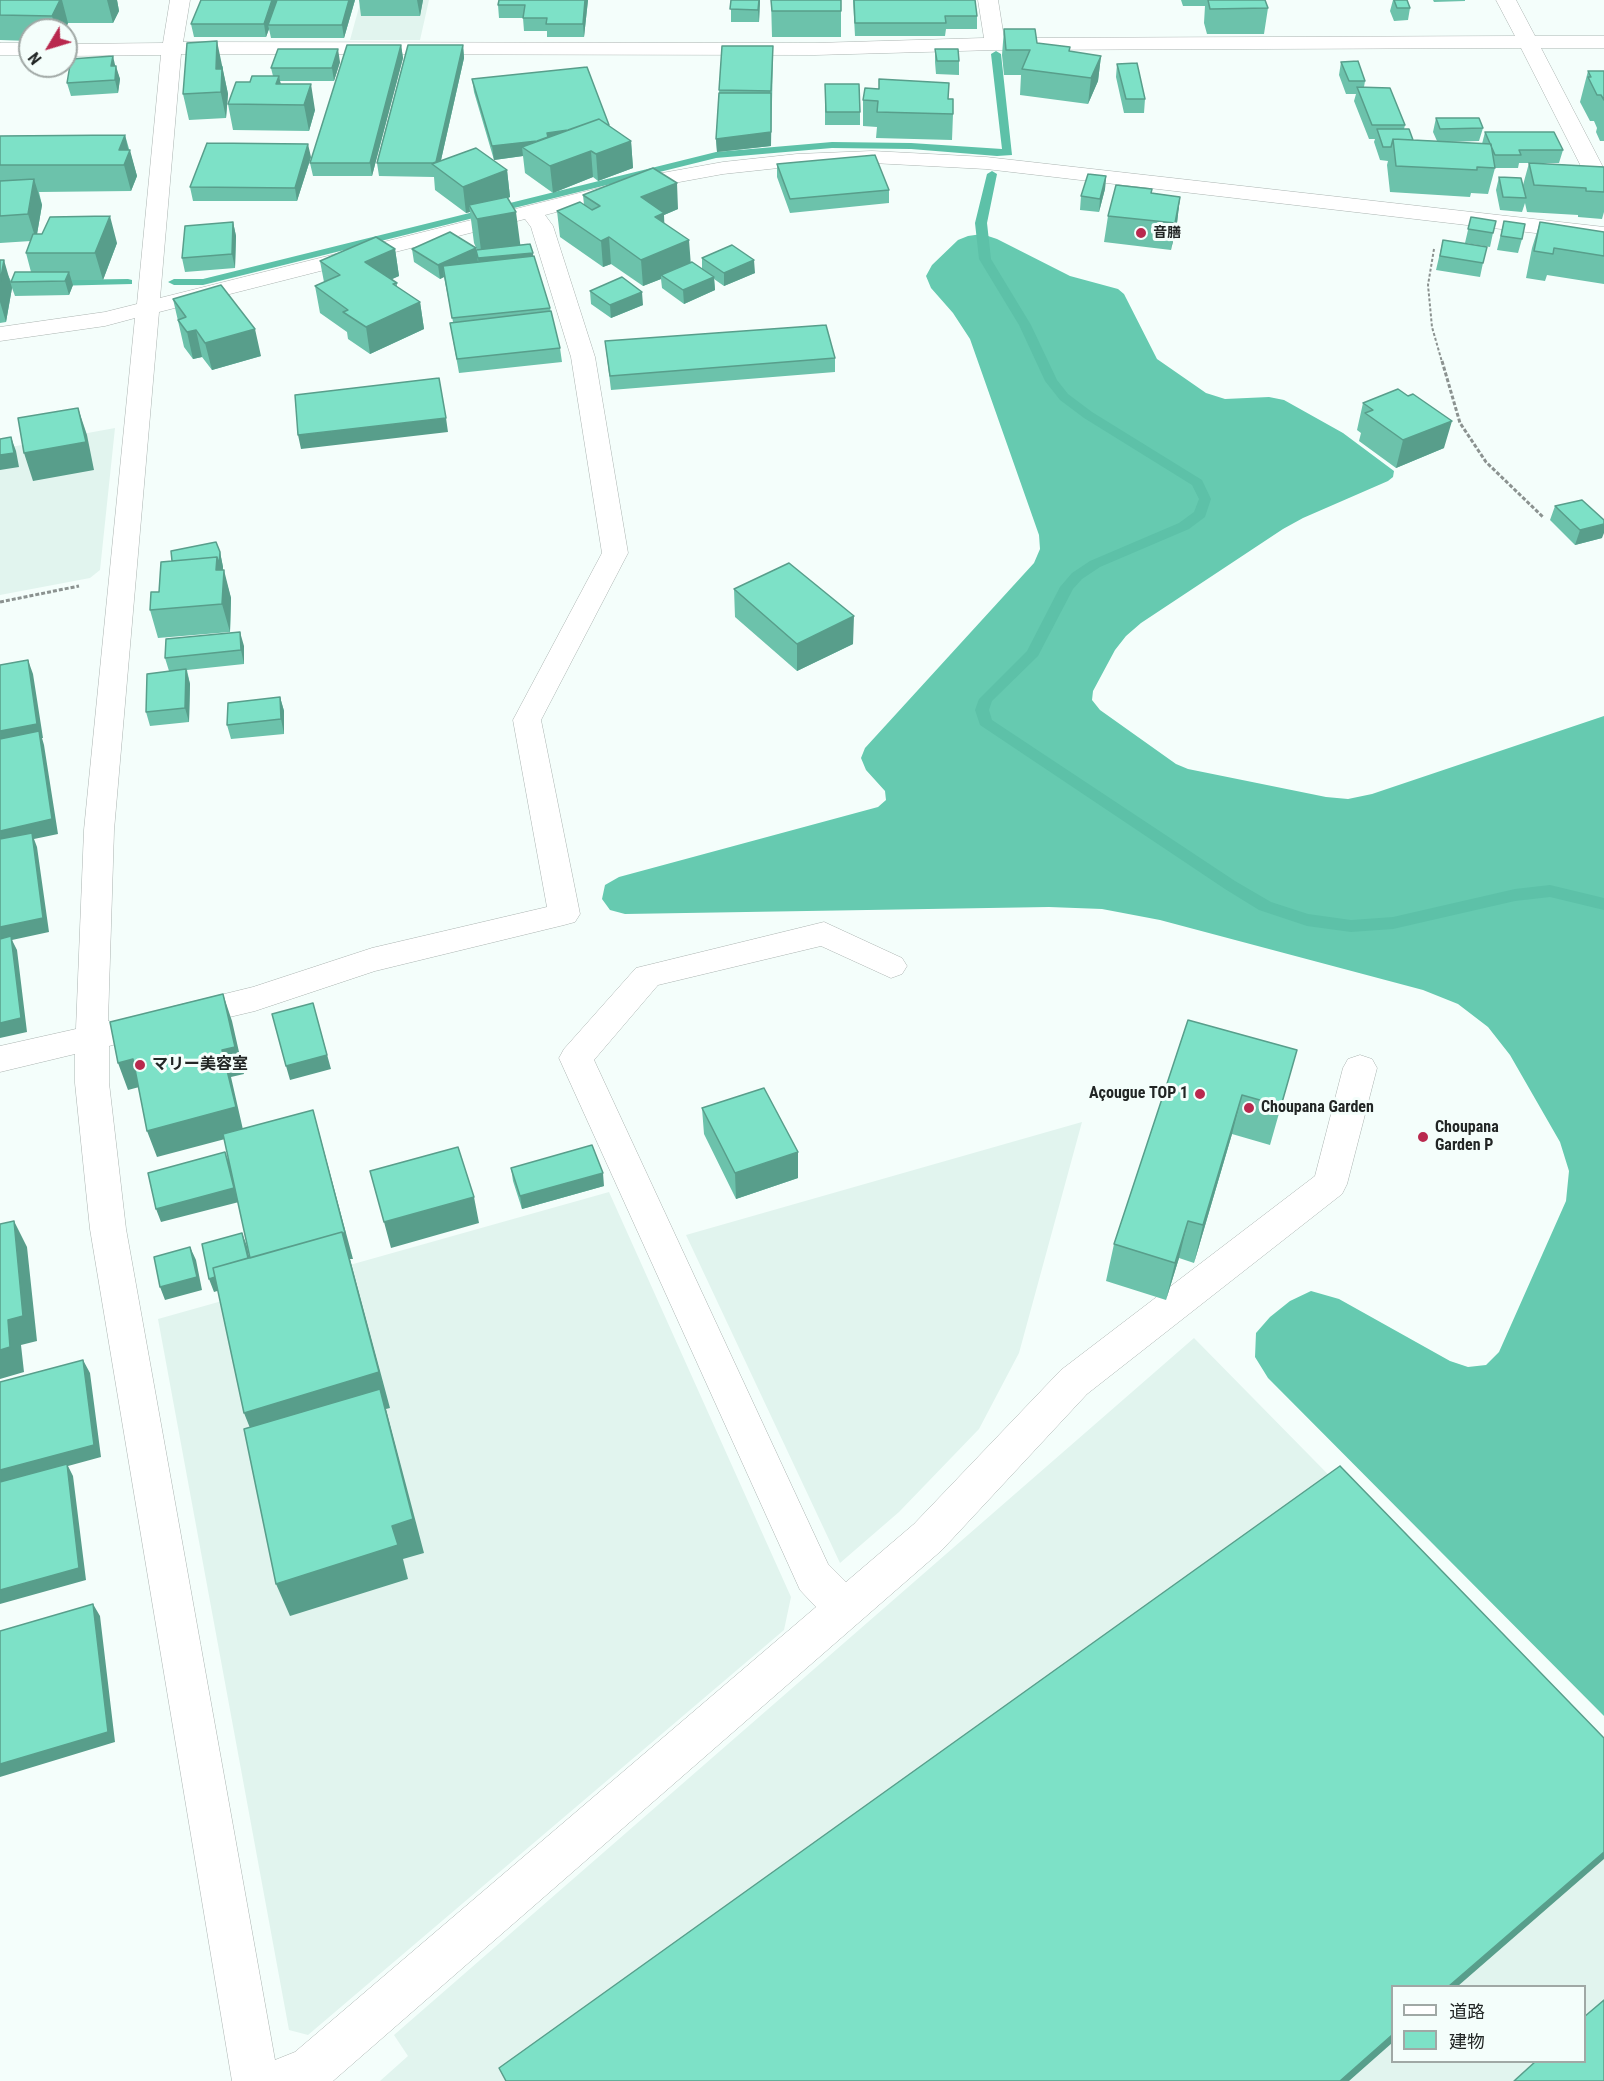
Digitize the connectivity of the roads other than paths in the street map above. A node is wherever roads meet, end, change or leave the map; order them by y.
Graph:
1 (180, 0) edge
2 (988, 0) edge
3 (1506, 0) edge
4 (1604, 42) edge
5 (1528, 43) junction
6 (995, 44) junction
7 (0, 49) edge
8 (18, 49) edge
9 (172, 49) junction
10 (78, 50) edge
11 (1604, 190) edge
12 (531, 212) junction
13 (1604, 234) edge
14 (149, 308) junction
15 (0, 334) edge
16 (891, 966) dead end
17 (91, 1038) junction
18 (0, 1059) edge
19 (1360, 1068) dead end
20 (845, 1610) junction
21 (255, 2081) edge
22 (280, 2081) edge

1 - 9 street
2 - 6 street
3 - 5 street
4 - 5 street
5 - 6 street
5 - 11 street
6 - 9 street
7 - 8 street
9 - 10 street
9 - 14 street
12 - 13 street
12 - 14 street
12 - 17 street
14 - 15 street
14 - 17 street
16 - 20 street
17 - 18 street
17 - 21 street
19 - 20 street
20 - 22 street

